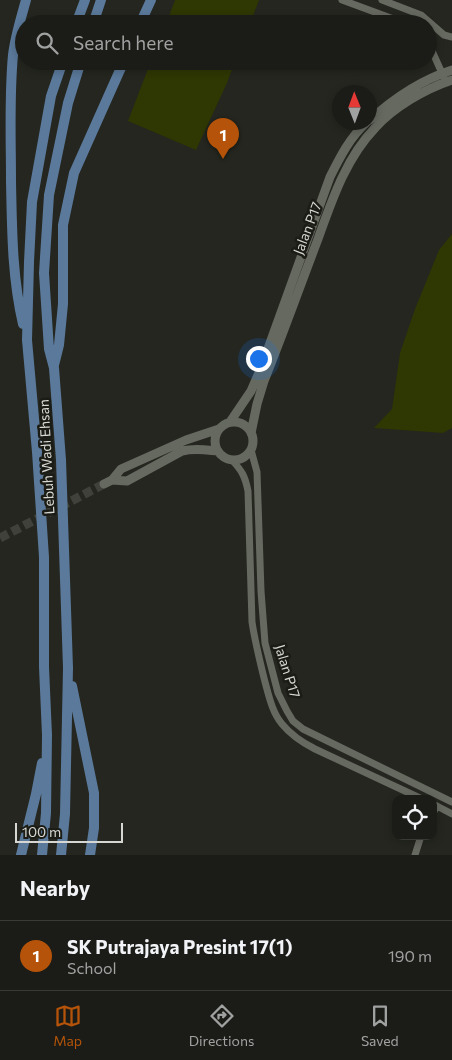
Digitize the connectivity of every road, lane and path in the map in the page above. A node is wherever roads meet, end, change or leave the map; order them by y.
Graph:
1 (26, 0) edge
2 (85, 0) edge
3 (101, 0) edge
4 (151, 0) edge
5 (342, 0) edge
6 (382, 0) edge
7 (359, 3) edge
8 (22, 15) edge
9 (79, 15) edge
10 (96, 15) edge
11 (144, 15) edge
12 (386, 15) edge
13 (422, 15) edge
14 (437, 28) edge
15 (452, 37) edge
16 (15, 45) edge
17 (437, 62) edge
18 (60, 70) edge
19 (78, 70) edge
20 (120, 70) edge
21 (452, 70) edge
22 (442, 73) junction
23 (449, 81) edge
24 (377, 114) edge
25 (358, 130) edge
26 (27, 340) junction
27 (54, 368) junction
28 (230, 422) junction
29 (219, 429) junction
30 (251, 433) junction
31 (251, 450) junction
32 (218, 452) junction
33 (232, 460) junction
34 (68, 668) junction
35 (47, 734) junction
36 (413, 795) edge
37 (452, 802) edge
38 (437, 809) edge
39 (452, 814) edge
40 (420, 840) edge
41 (21, 855) edge
42 (42, 855) edge
43 (61, 855) edge
44 (90, 855) edge
45 (415, 855) edge

1 - 8 main road
2 - 9 main road
3 - 10 main road
4 - 11 main road
5 - 7 street
6 - 13 street
7 - 12 street
14 - 15 street
16 - 26 main road
17 - 22 street
18 - 26 main road, Lebuh Wadi Ehsan
19 - 27 main road, Lebuh Wadi Ehsan
20 - 27 main road
21 - 22 street, Jalan P17
22 - 23 street
22 - 24 street, Jalan P17
23 - 30 street, Jalan P17
25 - 28 street, Jalan P17
26 - 35 main road, Lebuh Wadi Ehsan
27 - 34 main road, Lebuh Wadi Ehsan
28 - 29 street
28 - 30 street
29 - 32 street
29 - 32 street
30 - 31 street
31 - 33 street
31 - 37 street, Jalan P17
32 - 33 street
33 - 36 street, Jalan P17
34 - 43 main road, Lebuh Wadi Ehsan
34 - 44 main road
35 - 41 main road
35 - 42 main road, Lebuh Wadi Ehsan
38 - 39 street
40 - 45 street

